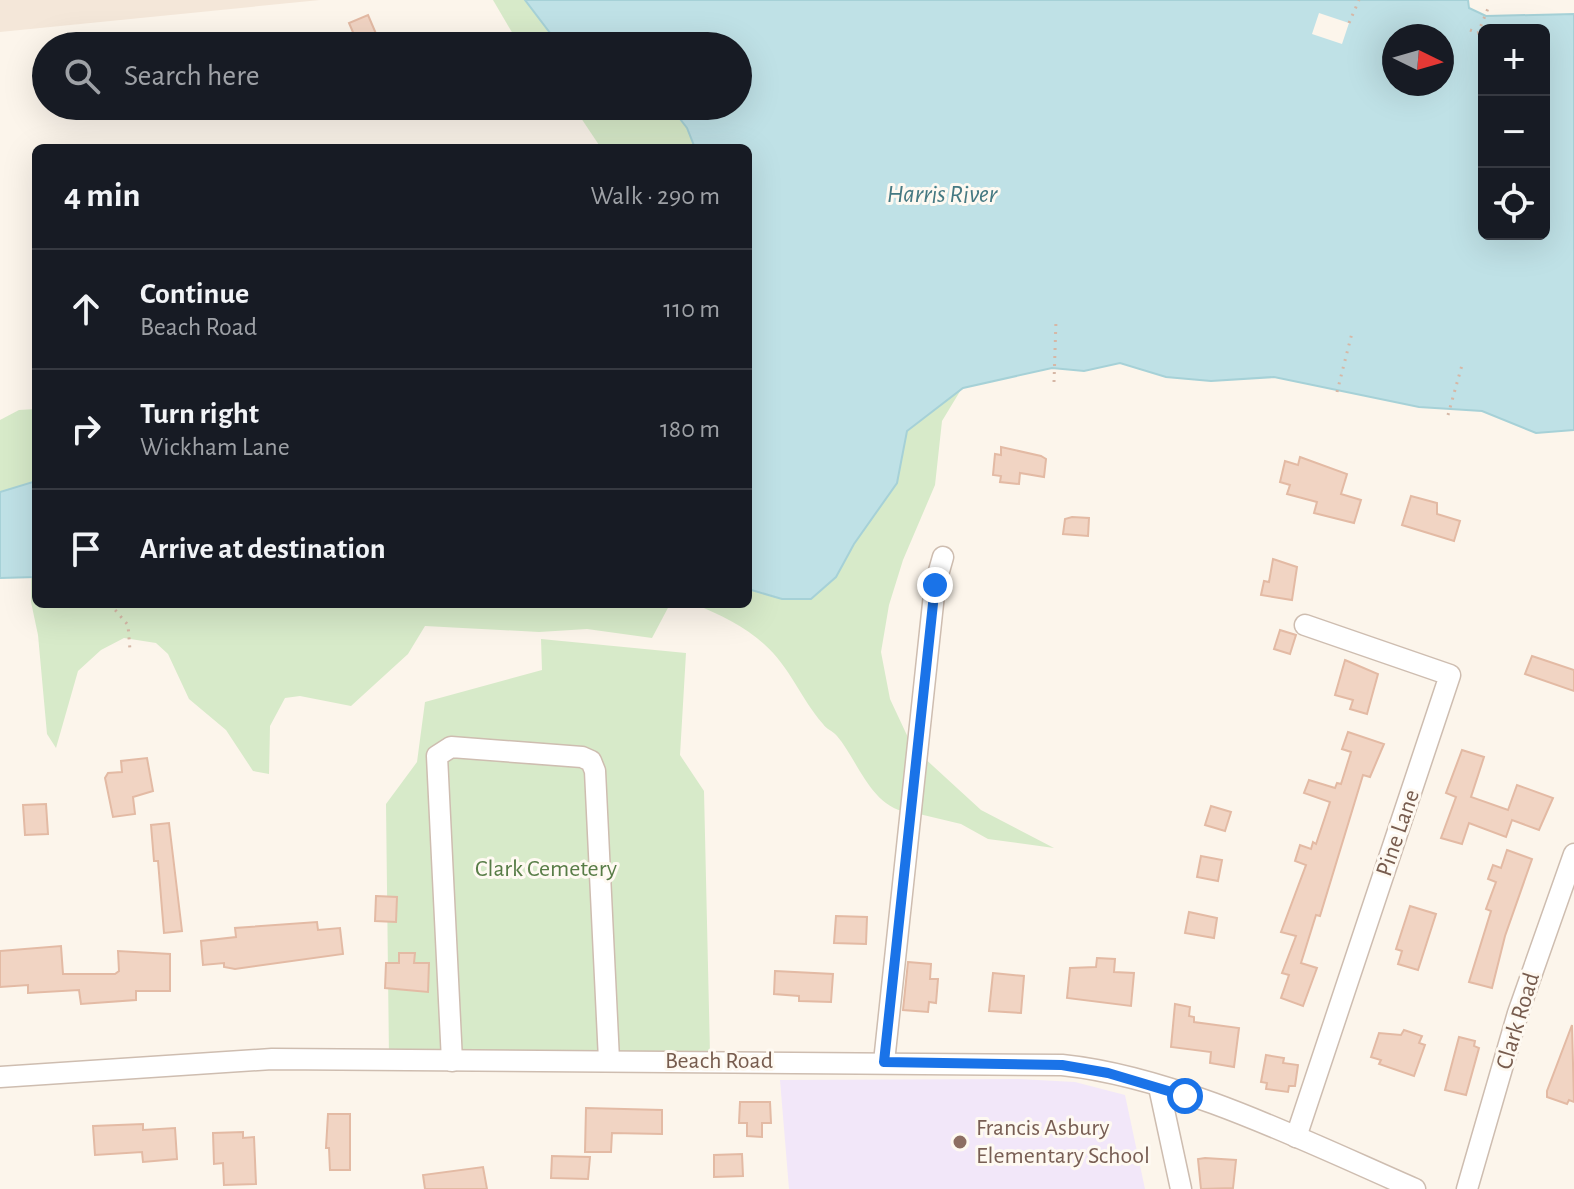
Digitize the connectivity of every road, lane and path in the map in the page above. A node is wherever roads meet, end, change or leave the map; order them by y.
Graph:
1 (1359, 0) edge
2 (1489, 6) dead end
3 (1349, 23) dead end
4 (1470, 30) dead end
5 (1056, 320) dead end
6 (1352, 333) dead end
7 (1462, 365) dead end
8 (1054, 382) dead end
9 (1337, 392) dead end
10 (1448, 415) dead end
11 (943, 557) dead end
12 (113, 608) edge
13 (1305, 625) dead end
14 (130, 650) dead end
15 (1574, 854) edge
16 (609, 1060) junction
17 (452, 1061) junction
18 (884, 1062) junction
19 (0, 1077) edge
20 (1159, 1087) junction
21 (1296, 1137) junction
22 (1181, 1189) edge
23 (1415, 1189) edge
24 (1467, 1189) edge

1 - 3 path
2 - 4 path
5 - 8 path
6 - 9 path
7 - 10 path
11 - 18 street
12 - 14 path
13 - 21 street, Pine Lane
15 - 24 street, Clark Road
16 - 17 street, Beach Road
16 - 17 street
16 - 18 street, Beach Road
17 - 19 street, Beach Road
18 - 20 street, Beach Road
20 - 21 street, Beach Road
20 - 22 street
21 - 23 street, Beach Road

